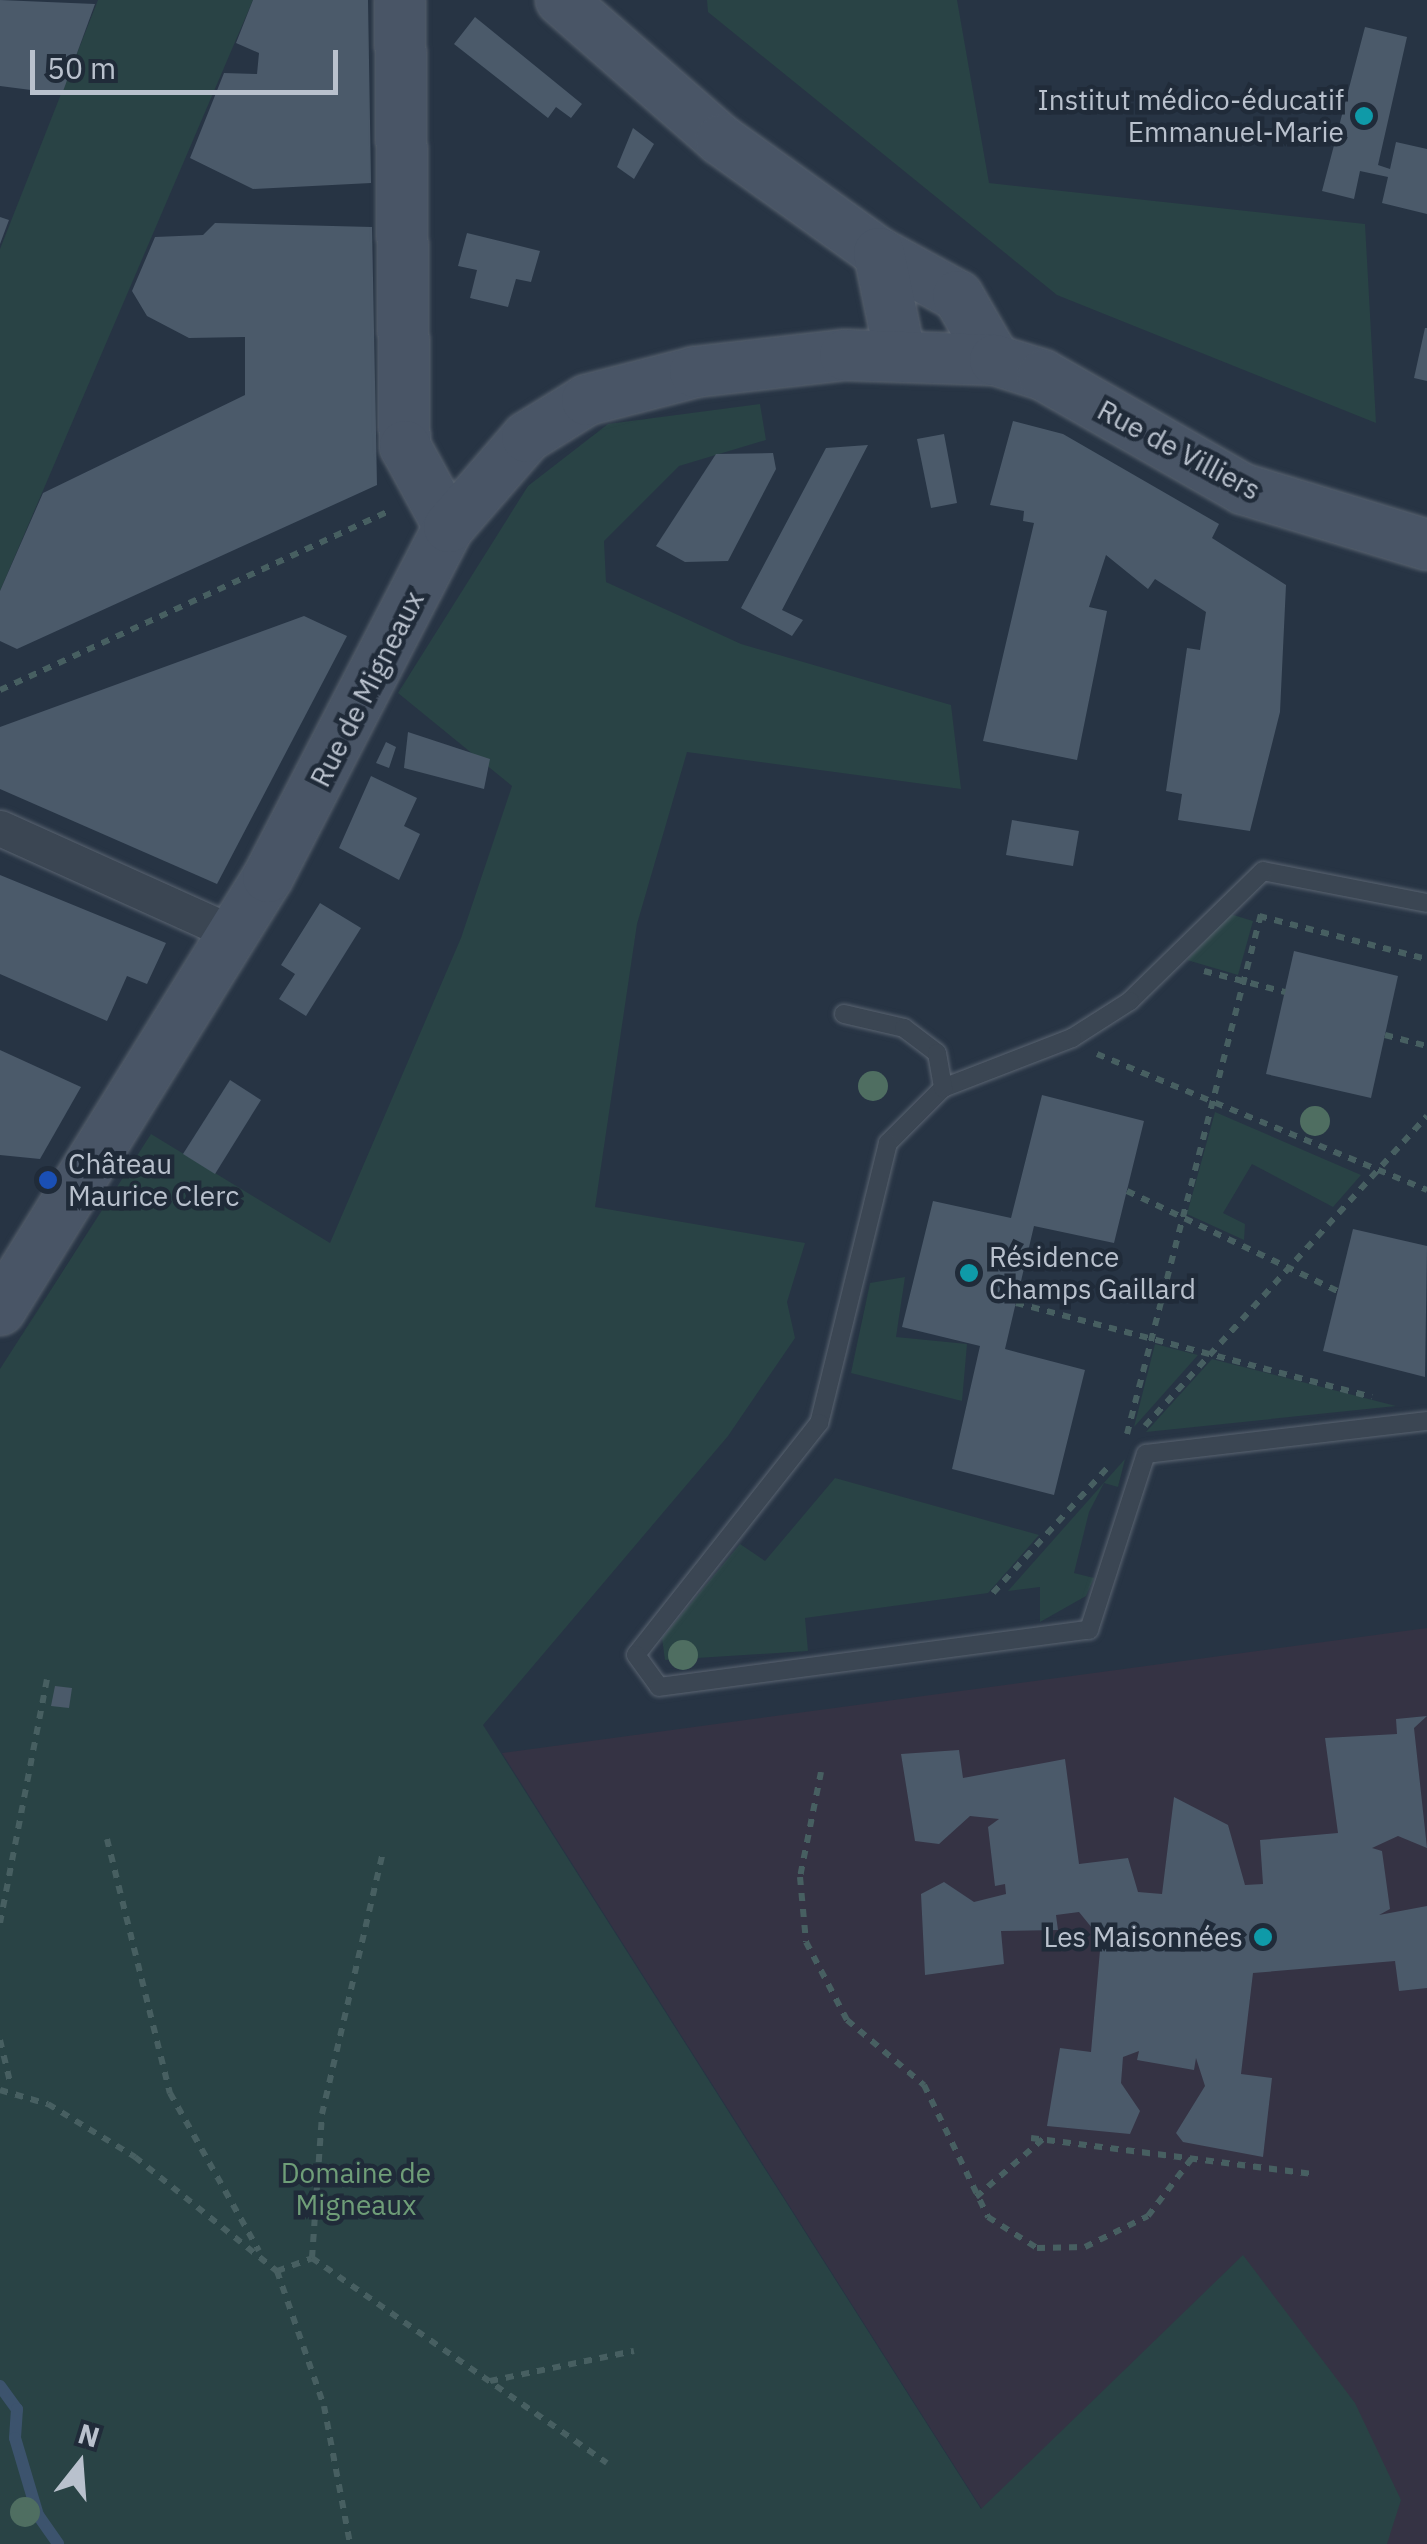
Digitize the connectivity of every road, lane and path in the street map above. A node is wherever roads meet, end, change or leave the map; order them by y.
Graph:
1 (400, 0) edge
2 (562, 0) edge
3 (879, 253) junction
4 (917, 351) junction
5 (995, 360) junction
6 (404, 494) dead end
7 (449, 527) junction
8 (1427, 545) edge
9 (0, 690) edge
10 (0, 828) edge
11 (1272, 872) junction
12 (1427, 904) edge
13 (1220, 906) junction
14 (1261, 916) junction
15 (236, 934) junction
16 (1427, 959) edge
17 (1165, 961) junction
18 (1244, 981) junction
19 (1284, 992) dead end
20 (844, 1014) dead end
21 (1385, 1035) dead end
22 (1066, 1040) junction
23 (1427, 1046) edge
24 (942, 1088) junction
25 (1212, 1104) junction
26 (1427, 1116) edge
27 (1374, 1174) junction
28 (1427, 1190) edge
29 (1127, 1191) dead end
30 (1182, 1218) junction
31 (1288, 1268) junction
32 (1338, 1291) dead end
33 (1016, 1303) dead end
34 (0, 1310) edge
35 (1152, 1339) junction
36 (1210, 1354) junction
37 (1391, 1402) dead end
38 (1427, 1421) edge
39 (1123, 1450) junction
40 (992, 1593) dead end
41 (47, 1679) dead end
42 (821, 1772) dead end
43 (107, 1839) dead end
44 (382, 1856) dead end
45 (0, 1923) edge
46 (0, 2040) edge
47 (11, 2086) junction
48 (0, 2090) edge
49 (1031, 2138) dead end
50 (1043, 2139) junction
51 (1192, 2158) junction
52 (1311, 2174) dead end
53 (976, 2197) junction
54 (263, 2258) junction
55 (312, 2258) junction
56 (277, 2271) junction
57 (634, 2351) dead end
58 (489, 2381) junction
59 (606, 2463) dead end
60 (350, 2544) edge

1 - 7 street
2 - 3 street
3 - 4 street
3 - 5 street
4 - 5 street, Rue de Villiers
4 - 7 street, Rue de Migneaux
5 - 8 street, Rue de Villiers
6 - 9 path
7 - 15 street, Rue de Migneaux
10 - 15 street
11 - 12 lane
11 - 13 lane
11 - 14 path
13 - 14 path
13 - 17 lane
14 - 16 path
14 - 18 path
15 - 34 street, Rue de Migneaux
17 - 18 path
17 - 22 lane
18 - 19 path
18 - 25 path
20 - 24 lane
21 - 23 path
22 - 24 lane
22 - 25 path
24 - 38 lane
25 - 27 path
25 - 30 path
26 - 27 path
27 - 28 path
27 - 31 path
29 - 30 path
30 - 31 path
30 - 35 path
31 - 32 path
31 - 36 path
33 - 35 path
35 - 36 path
35 - 39 path
36 - 37 path
36 - 39 path
39 - 40 path
41 - 45 path
42 - 53 path
43 - 54 path
44 - 55 path
46 - 47 path
47 - 48 path
47 - 54 path
49 - 50 path
50 - 51 path
50 - 53 path
51 - 52 path
51 - 53 path
54 - 56 path
55 - 56 path
55 - 58 path
56 - 60 path
57 - 58 path
58 - 59 path

